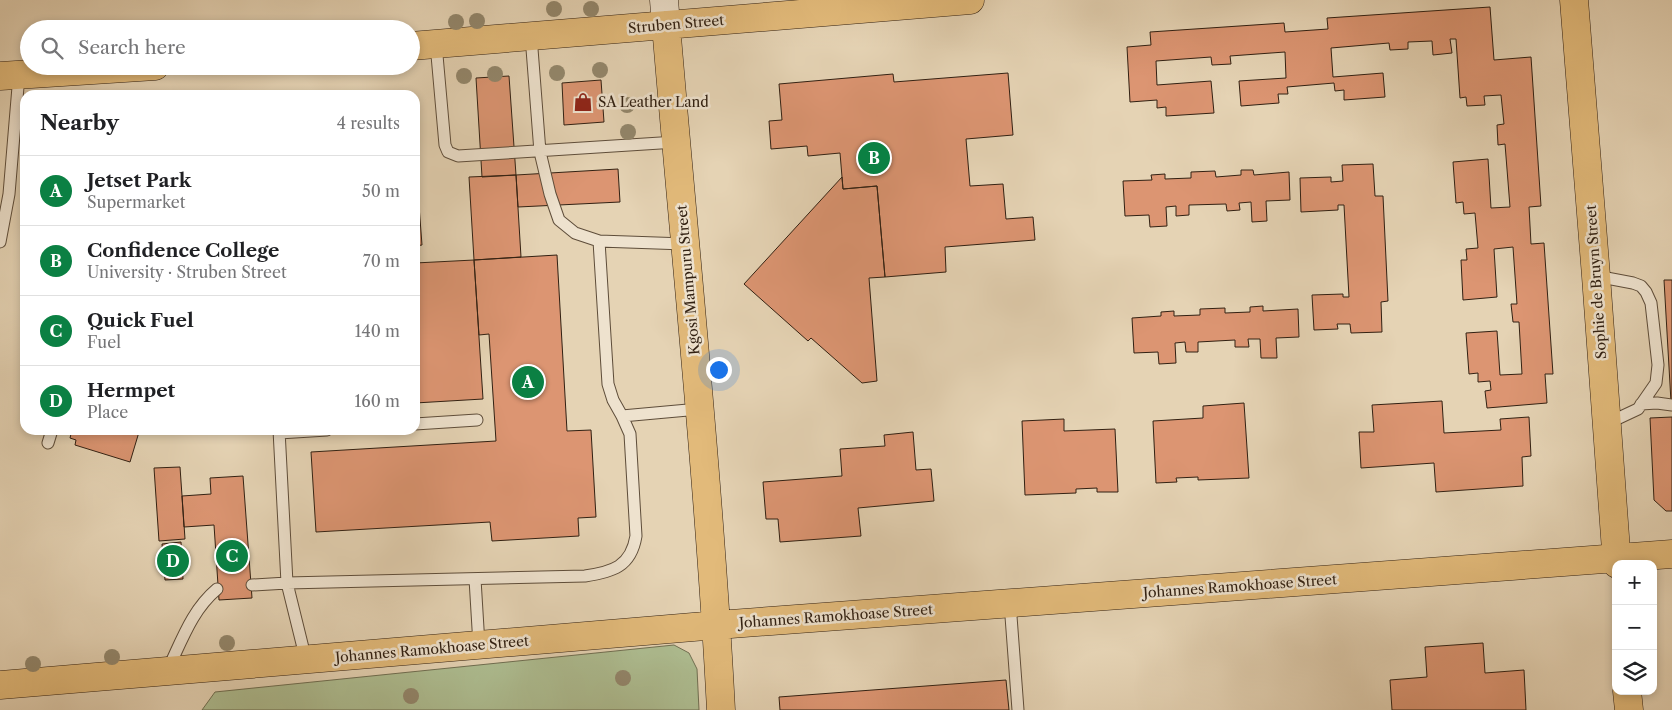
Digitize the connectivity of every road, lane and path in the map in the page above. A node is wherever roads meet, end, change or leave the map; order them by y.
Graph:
1 (970, 0) edge
2 (1574, 0) edge
3 (665, 12) edge
4 (531, 36) junction
5 (424, 45) edge
6 (24, 75) edge
7 (9, 76) edge
8 (676, 142) junction
9 (540, 152) junction
10 (0, 242) edge
11 (600, 242) junction
12 (685, 244) junction
13 (1596, 276) junction
14 (1641, 404) junction
15 (1672, 406) edge
16 (700, 409) junction
17 (622, 416) junction
18 (478, 420) dead end
19 (420, 424) edge
20 (1606, 424) junction
21 (50, 435) edge
22 (279, 435) edge
23 (48, 443) dead end
24 (1672, 554) edge
25 (1617, 560) edge
26 (1625, 560) edge
27 (1612, 561) edge
28 (475, 579) junction
29 (287, 583) junction
30 (252, 585) dead end
31 (218, 589) dead end
32 (1010, 603) junction
33 (717, 625) junction
34 (478, 645) junction
35 (306, 660) junction
36 (167, 671) junction
37 (0, 685) edge
38 (1627, 695) edge
39 (721, 710) edge
40 (1018, 710) edge
41 (1629, 710) edge

1 - 3 main road, Struben Street
2 - 13 main road, Sophie de Bruyn Street
3 - 4 main road, Struben Street
3 - 8 main road, Kgosi Mampuru Street
4 - 5 main road, Struben Street
4 - 9 lane
5 - 9 lane
6 - 7 main road
7 - 10 lane
8 - 9 lane
8 - 12 main road, Kgosi Mampuru Street
9 - 11 lane
11 - 12 lane
11 - 17 lane
12 - 16 main road, Kgosi Mampuru Street
13 - 14 lane
13 - 20 main road, Sophie de Bruyn Street
14 - 15 lane
14 - 20 lane
16 - 17 lane
16 - 33 main road, Kgosi Mampuru Street
17 - 28 lane
18 - 19 lane
20 - 25 main road, Sophie de Bruyn Street
21 - 23 lane
22 - 29 lane
24 - 26 main road, Johannes Ramokhoase Street
27 - 32 main road, Johannes Ramokhoase Street
28 - 29 lane
28 - 34 lane
29 - 30 lane
29 - 35 lane
31 - 36 lane
32 - 33 main road, Johannes Ramokhoase Street
32 - 40 lane
33 - 34 main road, Johannes Ramokhoase Street
33 - 39 main road, Kgosi Mampuru Street
34 - 35 main road, Johannes Ramokhoase Street
35 - 36 main road, Johannes Ramokhoase Street
36 - 37 main road, Johannes Ramokhoase Street
38 - 41 main road

